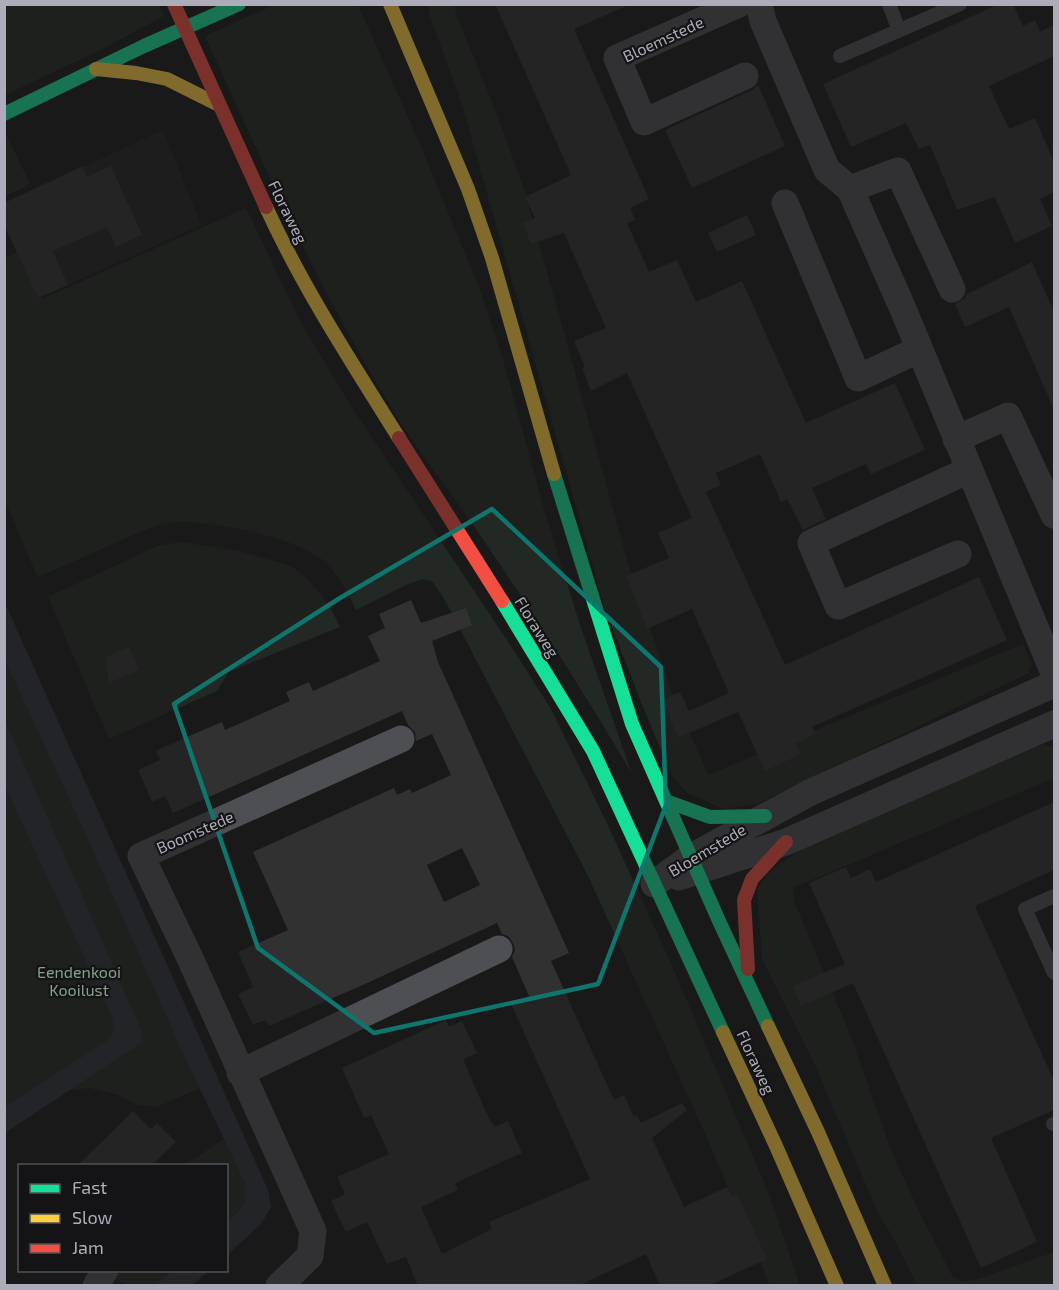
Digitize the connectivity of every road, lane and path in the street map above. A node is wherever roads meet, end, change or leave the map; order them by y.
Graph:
1 (174, 4) edge
2 (239, 4) edge
3 (390, 4) edge
4 (408, 4) edge
5 (740, 4) edge
6 (759, 4) edge
7 (889, 4) edge
8 (960, 4) edge
9 (184, 28) junction
10 (402, 30) junction
11 (899, 31) junction
12 (840, 56) dead end
13 (96, 69) junction
14 (745, 76) dead end
15 (219, 105) junction
16 (4, 114) edge
17 (850, 189) junction
18 (785, 203) dead end
19 (952, 289) dead end
20 (918, 350) junction
21 (956, 439) junction
22 (969, 470) junction
23 (1054, 515) edge
24 (958, 554) dead end
25 (1054, 673) edge
26 (1054, 684) edge
27 (1054, 724) edge
28 (401, 739) dead end
29 (666, 801) junction
30 (765, 816) junction
31 (786, 842) junction
32 (694, 864) junction
33 (654, 884) junction
34 (1054, 896) edge
35 (499, 949) dead end
36 (1054, 973) edge
37 (749, 986) junction
38 (240, 1073) junction
39 (104, 1272) edge
40 (286, 1283) edge
41 (96, 1286) edge
42 (837, 1286) edge
43 (885, 1286) edge

1 - 9 main road, Floraweg
2 - 9 main road
3 - 10 main road, Floraweg
4 - 10 main road
5 - 14 street, Bloemstede
6 - 17 street
7 - 11 lane
8 - 11 lane
9 - 13 main road
9 - 15 main road, Floraweg
10 - 29 main road, Floraweg
11 - 12 lane
13 - 15 main road
13 - 16 main road
15 - 33 main road, Floraweg
17 - 19 street
17 - 20 street
18 - 20 street
20 - 21 street
21 - 22 street
21 - 23 street
22 - 24 street
22 - 25 street
26 - 30 street, Bloemstede
27 - 31 street, Bloemstede
28 - 38 street, Boomstede
29 - 30 main road
29 - 32 main road, Floraweg
30 - 32 street, Bloemstede
31 - 32 street, Bloemstede
31 - 37 main road
32 - 33 street, Bloemstede
32 - 37 main road, Floraweg
33 - 42 main road, Floraweg
34 - 36 lane
35 - 38 street
37 - 43 main road, Floraweg
38 - 40 street, Boomstede
39 - 41 street

